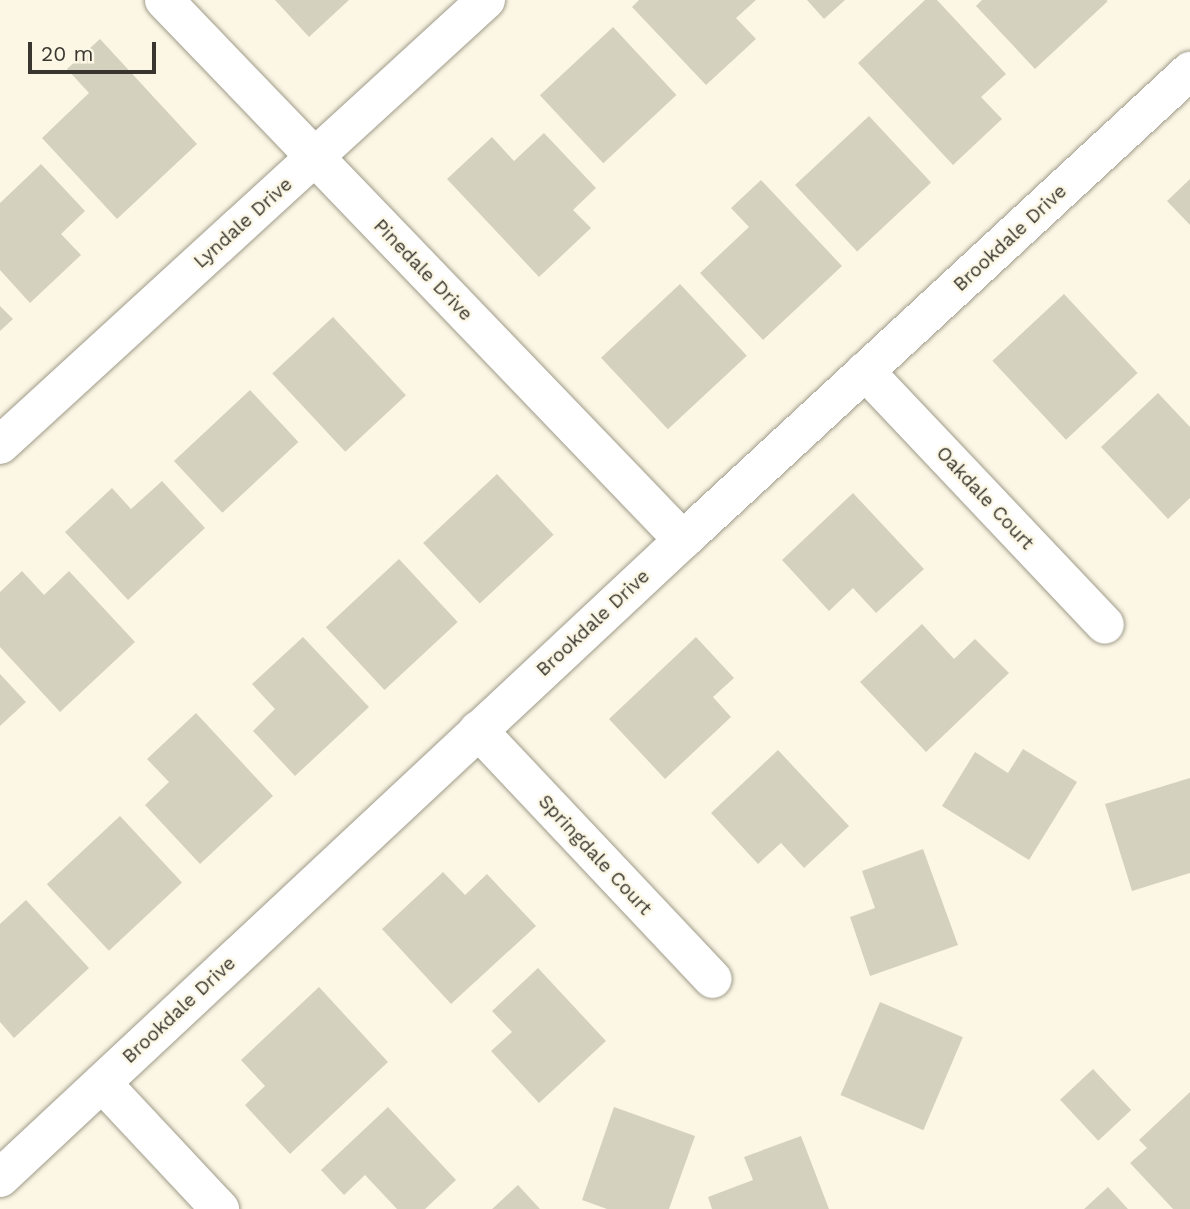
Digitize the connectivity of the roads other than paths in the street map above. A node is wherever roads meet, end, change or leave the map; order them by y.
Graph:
1 (164, 0) edge
2 (486, 0) edge
3 (1190, 71) edge
4 (315, 157) junction
5 (865, 371) junction
6 (0, 445) edge
7 (682, 540) junction
8 (1105, 625) dead end
9 (478, 730) junction
10 (713, 979) dead end
11 (102, 1083) junction
12 (0, 1178) edge
13 (220, 1209) edge

1 - 4 street, Pinedale Drive
2 - 4 street, Lyndale Drive
3 - 5 street, Brookdale Drive
4 - 6 street, Lyndale Drive
4 - 7 street, Pinedale Drive
5 - 7 street, Brookdale Drive
5 - 8 street, Oakdale Court
7 - 9 street, Brookdale Drive
9 - 10 street, Springdale Court
9 - 11 street, Brookdale Drive
11 - 12 street, Brookdale Drive
11 - 13 street

